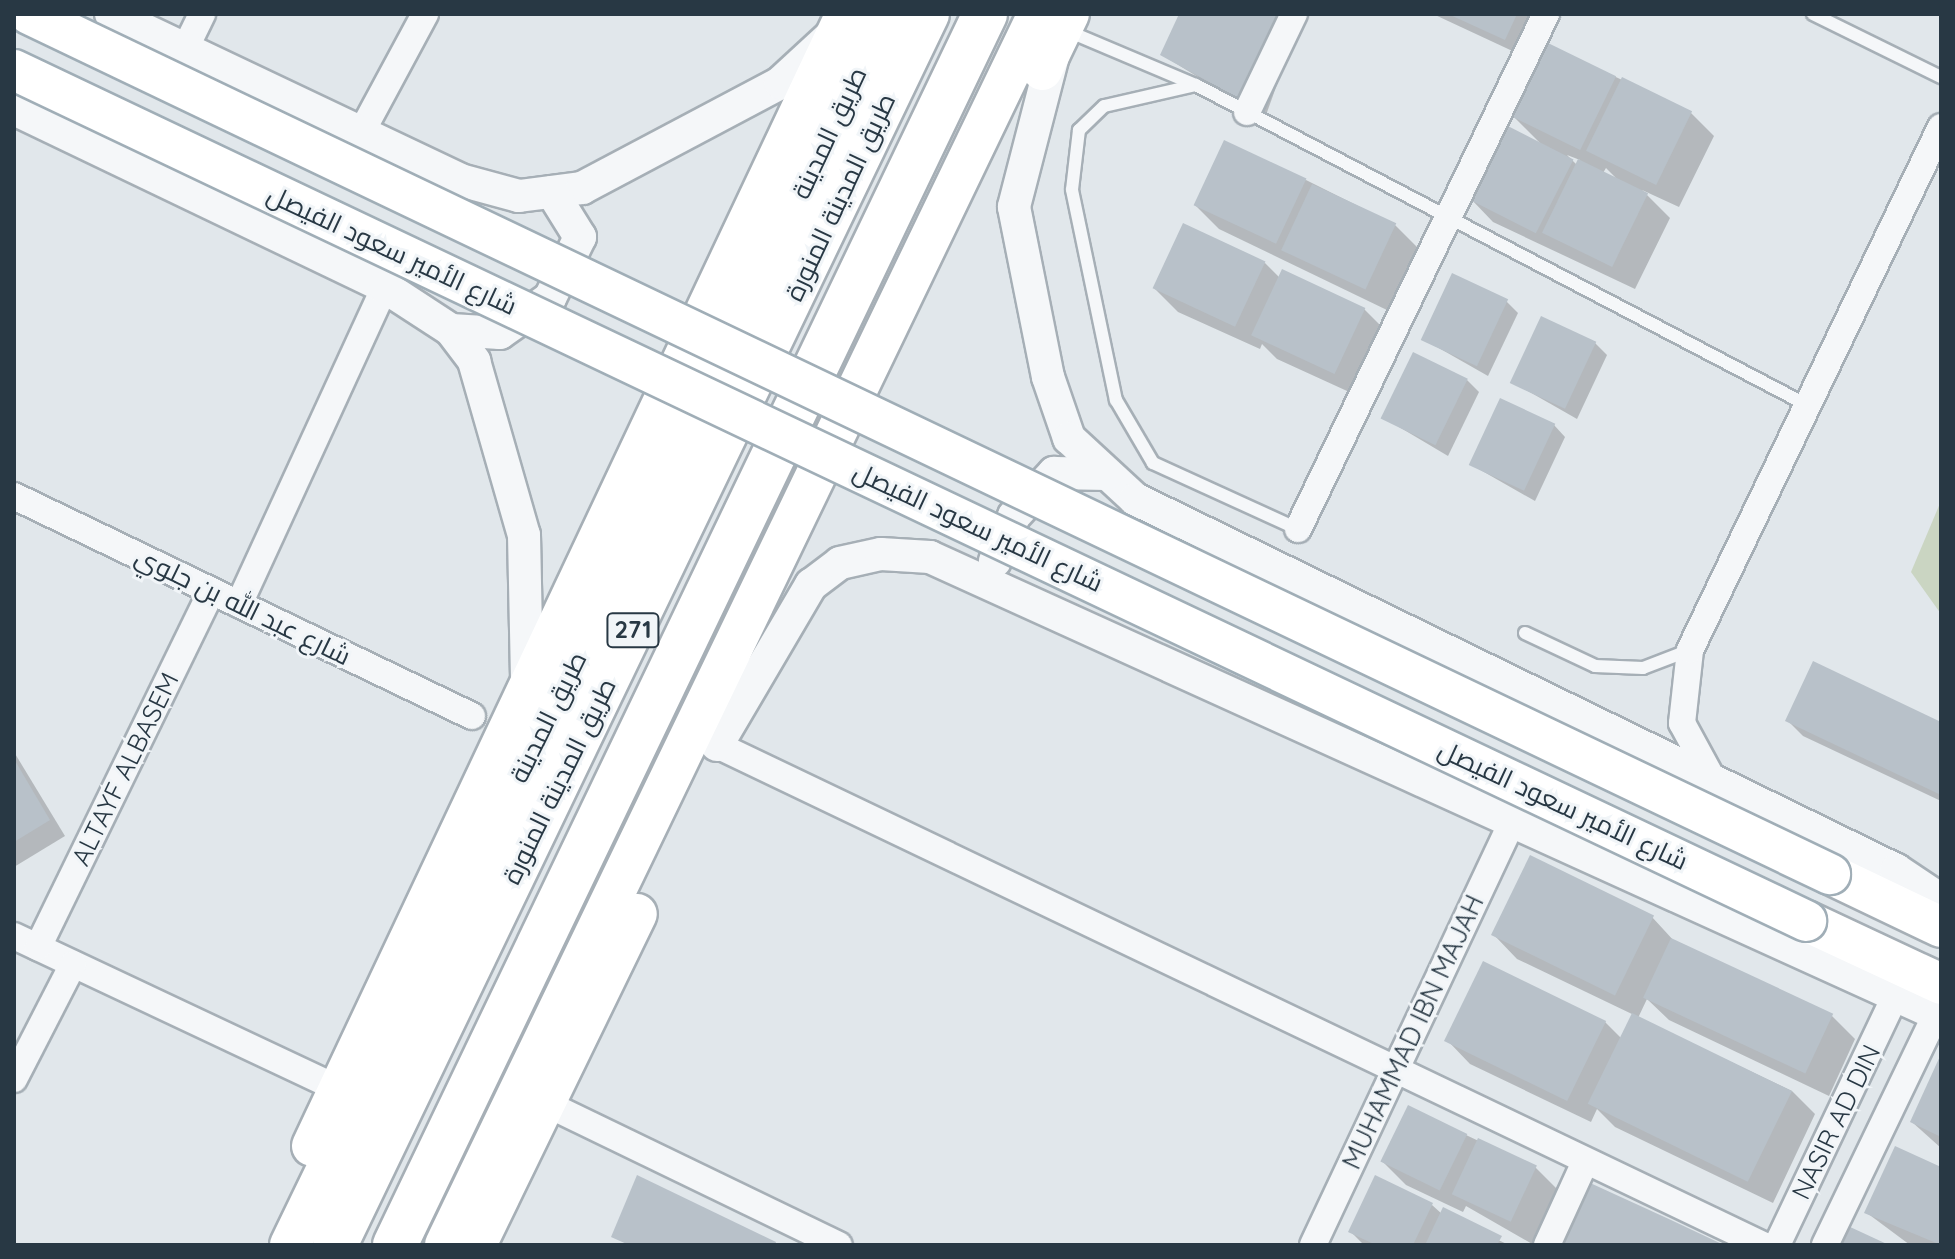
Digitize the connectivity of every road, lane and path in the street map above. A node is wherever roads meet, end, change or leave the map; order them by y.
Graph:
1 (29, 14) edge
2 (111, 14) edge
3 (202, 14) edge
4 (425, 14) edge
5 (885, 14) edge
6 (927, 14) edge
7 (985, 14) edge
8 (1294, 14) edge
9 (1546, 14) edge
10 (1813, 14) edge
11 (1056, 19) edge
12 (842, 22) edge
13 (185, 49) junction
14 (14, 70) edge
15 (1941, 77) edge
16 (1196, 85) junction
17 (14, 109) edge
18 (1247, 112) junction
19 (1941, 127) edge
20 (361, 133) junction
21 (552, 192) junction
22 (1448, 217) junction
23 (385, 287) junction
24 (451, 330) junction
25 (728, 344) junction
26 (704, 399) junction
27 (855, 404) junction
28 (1807, 405) junction
29 (830, 457) junction
30 (1107, 474) junction
31 (14, 496) edge
32 (1298, 529) joint
33 (212, 591) junction
34 (1023, 595) junction
35 (239, 604) junction
36 (1525, 633) dead end
37 (1690, 650) junction
38 (524, 697) junction
39 (472, 716) dead end
40 (717, 745) junction
41 (1714, 782) junction
42 (1513, 820) junction
43 (1941, 900) edge
44 (1941, 927) edge
45 (26, 942) edge
46 (73, 964) junction
47 (1894, 999) junction
48 (1939, 1005) edge
49 (1396, 1068) junction
50 (14, 1079) edge
51 (335, 1087) junction
52 (547, 1104) junction
53 (1585, 1162) junction
54 (274, 1245) edge
55 (290, 1245) edge
56 (335, 1245) edge
57 (395, 1245) edge
58 (445, 1245) edge
59 (476, 1245) edge
60 (839, 1245) edge
61 (1313, 1245) edge
62 (1547, 1245) edge
63 (1763, 1245) edge
64 (1777, 1245) edge
65 (1825, 1245) edge

1 - 25 main road, شارع الأمير سعود الفيصل, bridge
2 - 13 street
3 - 13 street
4 - 20 street
5 - 25 main road, طريق المدينة
6 - 56 highway, طريق المدينة المنورة / 271
7 - 57 highway, طريق المدينة المنورة / 271
8 - 18 street
9 - 22 street
10 - 15 lane
11 - 16 lane
11 - 27 main road
11 - 30 street
11 - 40 main road
12 - 21 street
12 - 38 main road, طريق المدينة
13 - 20 street
14 - 26 main road, شارع الأمير سعود الفيصل, bridge
16 - 18 lane
16 - 32 lane
17 - 23 street
18 - 22 lane
19 - 28 street
20 - 21 street
21 - 24 street
22 - 28 lane
22 - 32 street
23 - 24 street
23 - 35 street
24 - 38 street
25 - 26 main road, طريق المدينة
25 - 27 main road, شارع الأمير سعود الفيصل, bridge
26 - 29 main road, شارع الأمير سعود الفيصل, bridge
26 - 55 main road, طريق المدينة
27 - 29 main road
27 - 44 main road, شارع الأمير سعود الفيصل, bridge
28 - 37 street
29 - 48 main road, شارع الأمير سعود الفيصل, bridge
29 - 58 main road
30 - 34 street
30 - 41 street
31 - 33 street, شارع عبد الله بن جلوي
33 - 35 street, شارع عبد الله بن جلوي
33 - 45 street, ALTAYF ALBASEM
34 - 40 street
34 - 42 street
35 - 39 street, شارع عبد الله بن جلوي
36 - 37 lane
37 - 41 street
38 - 51 main road, طريق المدينة
40 - 49 street
40 - 52 main road
41 - 43 street
42 - 47 street
42 - 49 street, MUHAMMAD IBN MAJAH
45 - 46 street
46 - 50 street
46 - 51 street
47 - 48 street
47 - 64 street, NASIR AD DIN
48 - 65 street, NASIR AD DIN
49 - 53 street
49 - 61 street, MUHAMMAD IBN MAJAH
51 - 54 main road, طريق المدينة
52 - 59 main road
52 - 60 street
53 - 62 street
53 - 63 street

